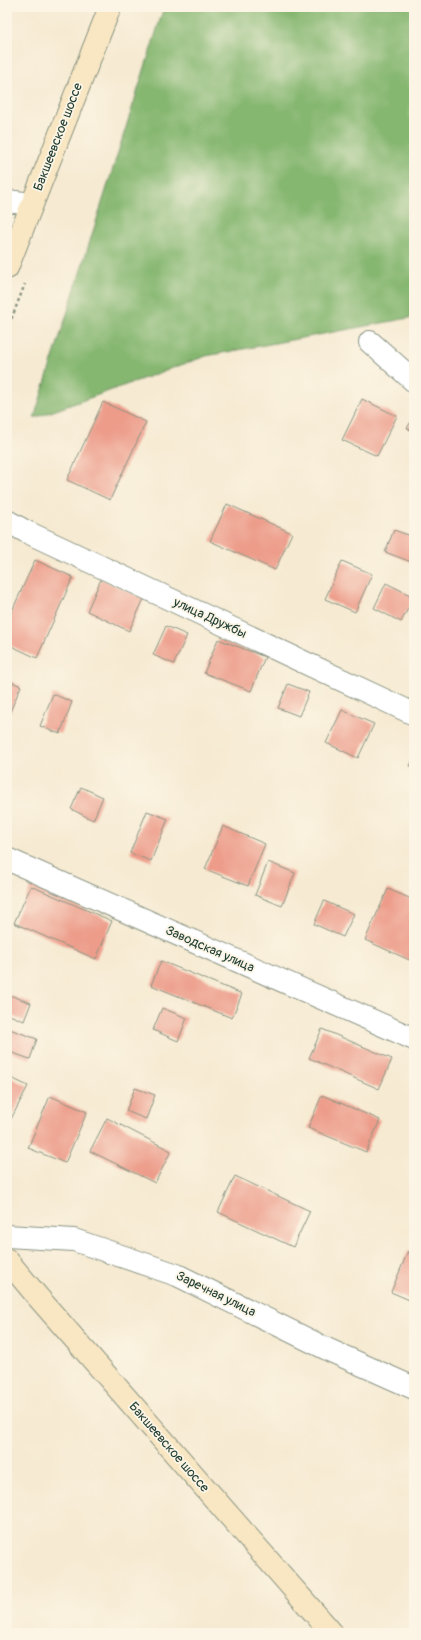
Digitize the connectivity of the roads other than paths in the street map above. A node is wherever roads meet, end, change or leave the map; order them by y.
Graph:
1 (110, 7) edge
2 (7, 201) edge
3 (32, 204) junction
4 (7, 268) edge
5 (370, 342) dead end
6 (414, 382) edge
7 (7, 521) edge
8 (414, 714) edge
9 (7, 859) edge
10 (414, 1039) edge
11 (7, 1236) edge
12 (7, 1260) edge
13 (414, 1388) edge
14 (332, 1633) edge

1 - 3 street, Бакшеевское шоссе
2 - 3 street
3 - 4 street, Бакшеевское шоссе
5 - 6 street
7 - 8 street, улица Дружбы
9 - 10 street, Заводская улица
11 - 13 street, Заречная улица
12 - 14 street, Бакшеевское шоссе

